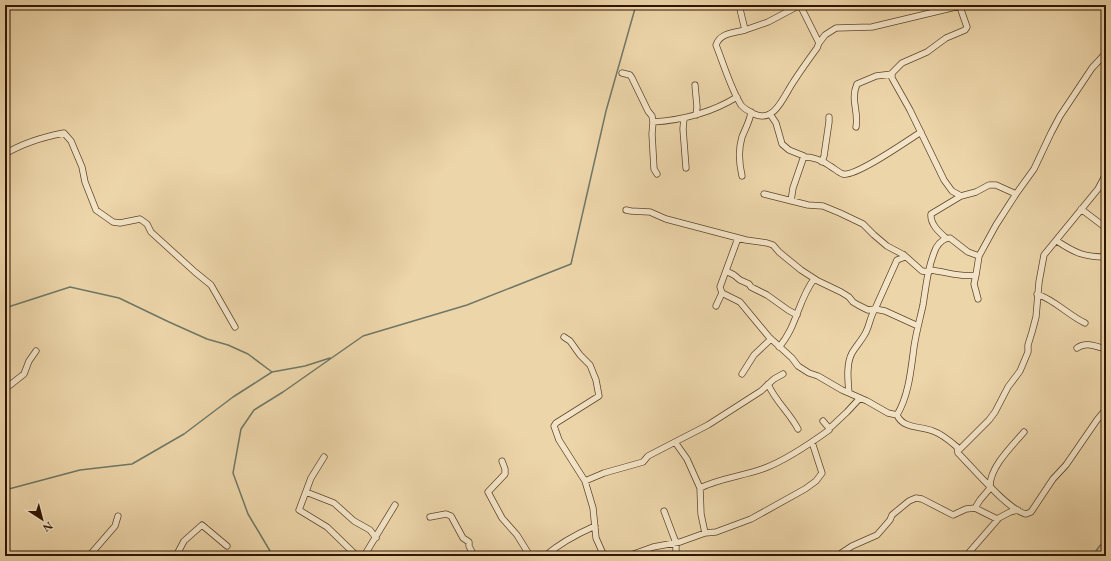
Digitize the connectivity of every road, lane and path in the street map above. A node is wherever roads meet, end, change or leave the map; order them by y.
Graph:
1 (739, 5) edge
2 (800, 5) edge
3 (959, 6) edge
4 (745, 30) junction
5 (819, 43) junction
6 (1106, 53) edge
7 (622, 73) dead end
8 (892, 74) junction
9 (695, 85) dead end
10 (737, 97) junction
11 (751, 112) junction
12 (770, 114) junction
13 (696, 115) junction
14 (829, 117) dead end
15 (684, 118) junction
16 (653, 122) junction
17 (856, 127) dead end
18 (921, 132) junction
19 (5, 154) edge
20 (804, 157) junction
21 (822, 162) junction
22 (686, 168) dead end
23 (657, 174) dead end
24 (1106, 174) edge
25 (742, 176) dead end
26 (764, 194) dead end
27 (1016, 194) junction
28 (961, 196) junction
29 (790, 201) junction
30 (626, 210) dead end
31 (1081, 210) junction
32 (1106, 228) edge
33 (738, 238) junction
34 (946, 238) junction
35 (1057, 241) junction
36 (904, 255) junction
37 (980, 256) junction
38 (1106, 257) edge
39 (726, 271) junction
40 (929, 271) junction
41 (976, 276) junction
42 (814, 279) junction
43 (722, 293) junction
44 (1038, 294) junction
45 (978, 299) dead end
46 (716, 306) dead end
47 (875, 309) junction
48 (797, 315) junction
49 (1085, 324) dead end
50 (918, 326) junction
51 (235, 327) dead end
52 (564, 337) dead end
53 (771, 339) junction
54 (778, 347) junction
55 (1077, 348) dead end
56 (1106, 349) edge
57 (36, 351) dead end
58 (742, 374) dead end
59 (783, 374) dead end
60 (768, 384) junction
61 (5, 389) edge
62 (849, 393) junction
63 (860, 398) junction
64 (1106, 409) edge
65 (897, 415) junction
66 (823, 421) dead end
67 (798, 429) dead end
68 (829, 430) dead end
69 (1024, 432) dead end
70 (675, 442) junction
71 (812, 442) junction
72 (958, 451) junction
73 (324, 457) dead end
74 (502, 461) dead end
75 (585, 481) junction
76 (991, 486) junction
77 (700, 488) junction
78 (306, 492) junction
79 (395, 505) dead end
80 (975, 508) junction
81 (1018, 510) junction
82 (664, 511) dead end
83 (118, 516) dead end
84 (430, 518) dead end
85 (999, 518) junction
86 (595, 526) junction
87 (705, 533) junction
88 (376, 538) junction
89 (676, 543) junction
90 (227, 546) dead end
91 (89, 556) edge
92 (176, 556) edge
93 (356, 556) edge
94 (364, 556) edge
95 (474, 556) edge
96 (530, 556) edge
97 (545, 556) edge
98 (604, 556) edge
99 (628, 556) edge
100 (676, 556) edge
101 (837, 556) edge
102 (966, 556) edge

1 - 4 street
2 - 4 street
2 - 5 street
3 - 5 street
3 - 8 street
4 - 10 street
5 - 12 street
6 - 27 street
7 - 16 street
8 - 17 street
8 - 18 street
9 - 13 street
10 - 11 street
10 - 13 street
11 - 12 street
11 - 25 street
12 - 20 street
13 - 15 street
14 - 21 street
15 - 16 street
15 - 22 street
16 - 23 street
18 - 21 street
18 - 28 street
19 - 51 street
20 - 21 street
20 - 29 street
24 - 31 street
26 - 29 street
27 - 28 street
27 - 37 street
28 - 34 street
29 - 36 street
30 - 33 street
31 - 32 street
31 - 35 street
33 - 39 street
33 - 42 street
34 - 37 street
34 - 40 street
35 - 38 street
35 - 44 street
36 - 40 street
36 - 47 street
37 - 41 street
39 - 43 street
39 - 48 street
40 - 41 street
40 - 50 street
41 - 45 street
42 - 47 street
42 - 48 street
43 - 46 street
43 - 53 street
44 - 49 street
44 - 72 street
47 - 50 street
47 - 62 street
48 - 54 street
50 - 65 street
52 - 75 street
53 - 54 street
53 - 58 street
54 - 62 street
55 - 56 street
57 - 61 street
59 - 60 street
60 - 67 street
60 - 70 street
62 - 63 street
63 - 65 street
63 - 66 street
64 - 81 street
65 - 72 street
68 - 71 street
69 - 76 street
70 - 75 street
70 - 77 street
71 - 77 street
71 - 87 street
72 - 76 street
73 - 78 street
74 - 96 street
75 - 86 street
76 - 80 street
76 - 81 street
77 - 87 street
78 - 88 street
78 - 93 street
79 - 88 street
80 - 85 street
80 - 101 street
81 - 85 street
82 - 89 street
83 - 91 street
84 - 95 street
85 - 102 street
86 - 97 street
86 - 98 street
87 - 89 street
88 - 94 street
89 - 99 street
89 - 100 street
90 - 92 street

